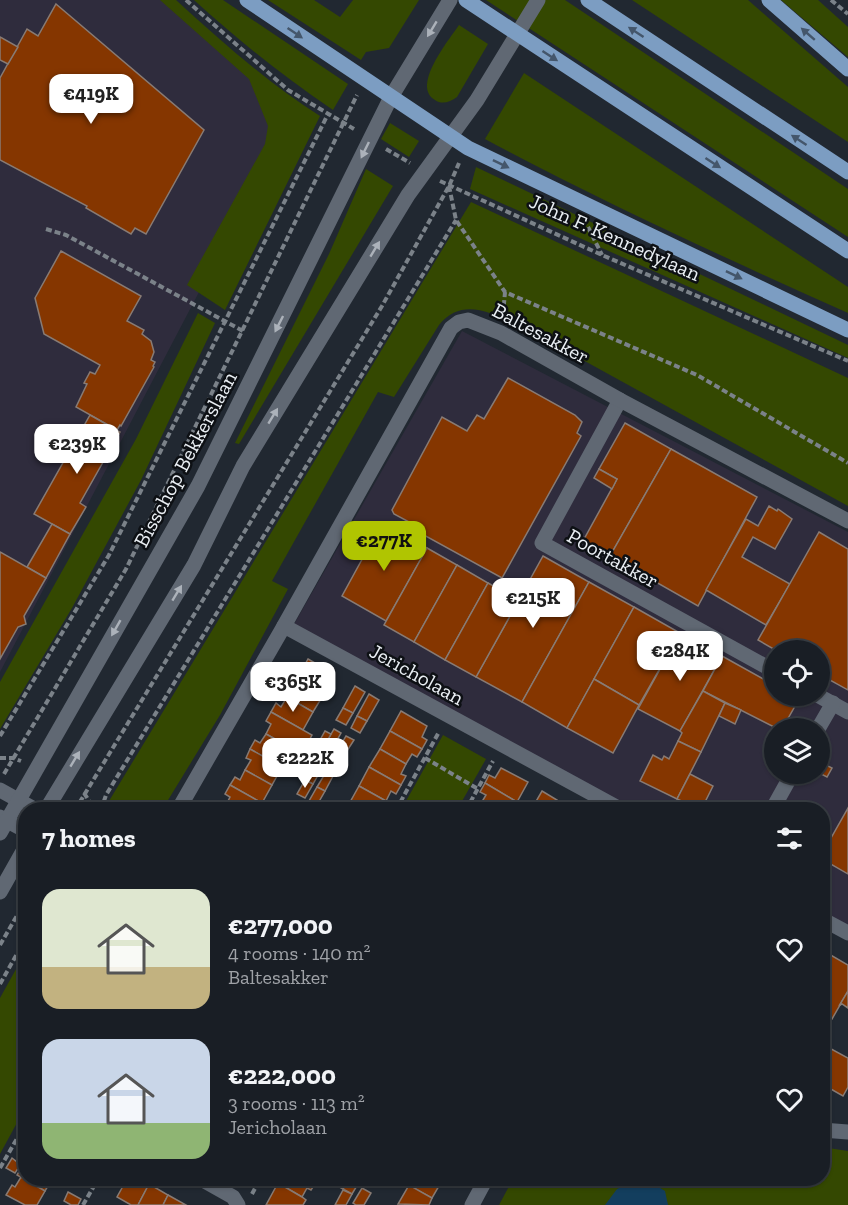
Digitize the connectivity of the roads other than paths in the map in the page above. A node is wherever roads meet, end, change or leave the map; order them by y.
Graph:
1 (247, 0) edge
2 (450, 0) edge
3 (466, 0) edge
4 (538, 0) edge
5 (588, 0) edge
6 (769, 0) edge
7 (848, 69) edge
8 (391, 97) junction
9 (450, 136) junction
10 (848, 172) edge
11 (848, 251) edge
12 (848, 330) edge
13 (620, 400) junction
14 (848, 521) edge
15 (284, 626) junction
16 (764, 665) edge
17 (830, 701) edge
18 (848, 712) edge
19 (786, 784) edge
20 (0, 790) edge
21 (18, 800) junction
22 (22, 802) edge
23 (51, 802) edge
24 (183, 802) edge
25 (607, 802) edge
26 (776, 802) edge
27 (2, 824) edge
28 (18, 829) edge
29 (18, 860) edge
30 (0, 892) edge
31 (830, 923) edge
32 (848, 933) edge
33 (830, 1131) edge
34 (848, 1132) edge
35 (213, 1186) edge
36 (482, 1186) edge
37 (238, 1205) edge
38 (472, 1205) edge

1 -> 8 main road
2 -> 8 street, Bisschop Bekkerslaan
3 -> 11 main road
4 - 9 street
10 -> 5 main road
7 -> 6 main road
8 - 9 main road
8 -> 21 street, Bisschop Bekkerslaan
9 -> 12 main road
23 -> 9 street
13 - 14 street, Baltesakker
13 - 15 street, Baltesakker
13 - 16 street, Poortakker
15 - 24 street
15 - 25 street, Jericholaan
17 - 18 street
19 - 26 street
20 - 21 street
21 - 22 street
21 - 27 street, Bisschop Bekkerslaan
27 - 28 street
29 - 30 street
31 - 32 street
33 - 34 street
35 - 37 street
36 - 38 street

